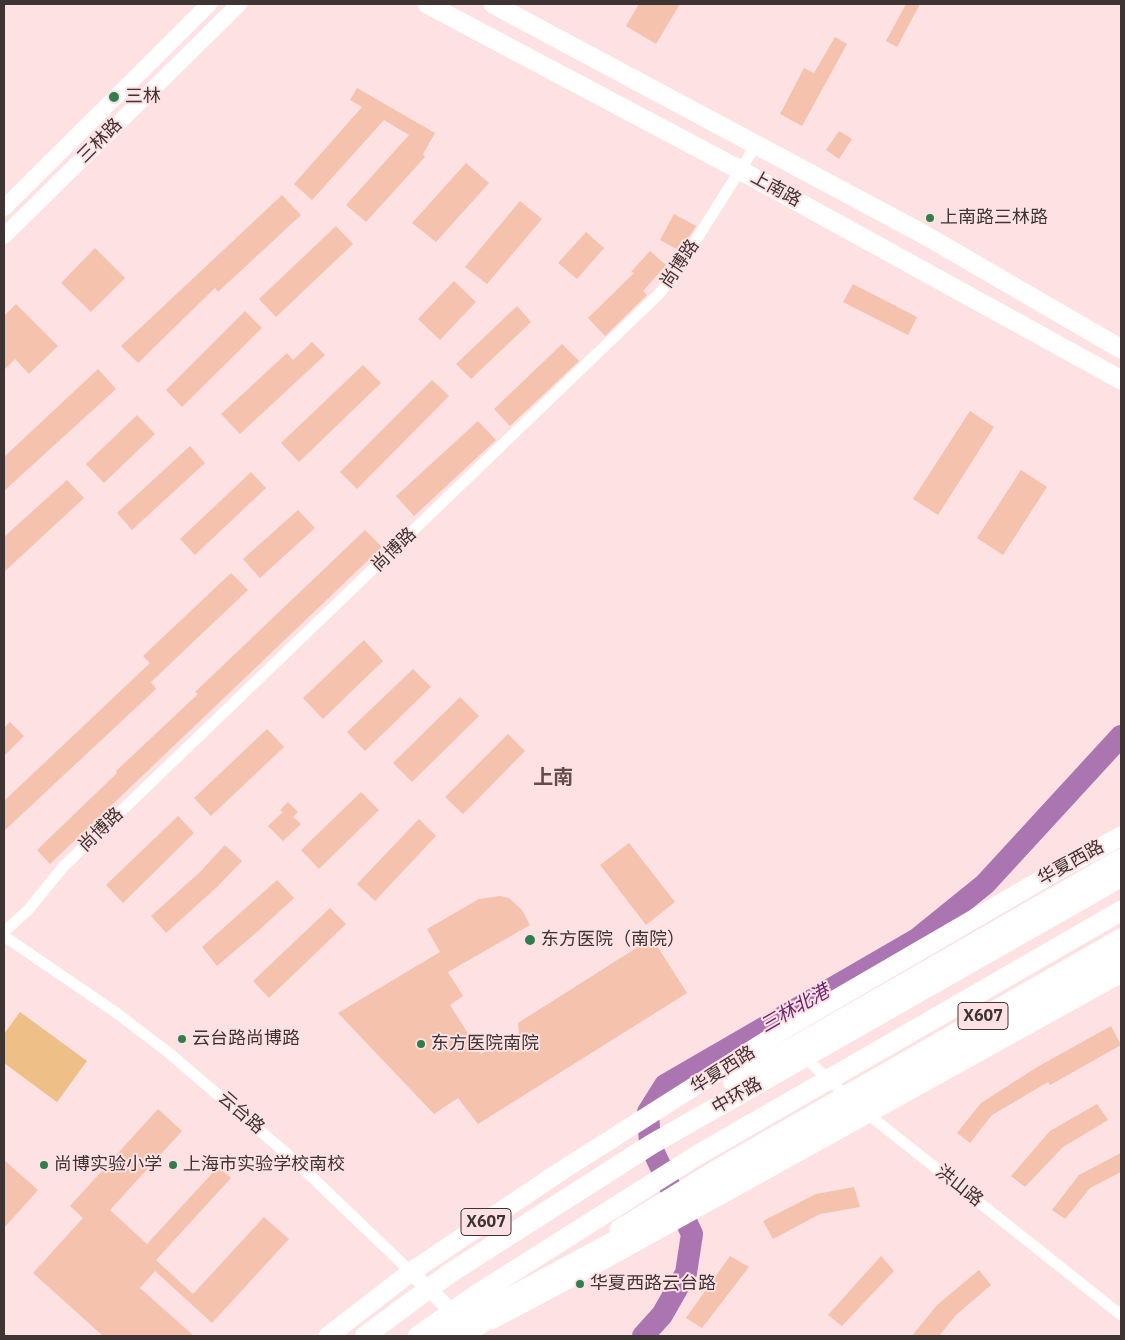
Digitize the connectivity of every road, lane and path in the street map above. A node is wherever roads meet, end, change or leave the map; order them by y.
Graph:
1 (209, 4) edge
2 (240, 4) edge
3 (427, 4) edge
4 (492, 4) edge
5 (756, 145) junction
6 (740, 170) junction
7 (4, 208) edge
8 (4, 236) edge
9 (1121, 349) edge
10 (1121, 380) edge
11 (1121, 836) edge
12 (1121, 859) edge
13 (1121, 870) edge
14 (1121, 877) edge
15 (1121, 911) edge
16 (4, 932) edge
17 (4, 936) edge
18 (1121, 938) edge
19 (1121, 956) edge
20 (1121, 973) edge
21 (800, 1053) junction
22 (845, 1095) junction
23 (867, 1114) junction
24 (610, 1245) junction
25 (411, 1272) junction
26 (450, 1273) junction
27 (1121, 1315) edge
28 (472, 1334) edge
29 (328, 1336) edge
30 (365, 1336) edge
31 (418, 1336) edge
32 (438, 1336) edge

1 - 7 main road, 三林路
2 - 8 main road, 三林路
3 - 6 main road, 上南路
4 - 5 main road, 上南路
5 - 6 street, 尚博路
5 - 9 main road, 上南路
6 - 10 main road, 上南路
6 - 16 street, 尚博路
11 - 25 main road, 华夏西路 / X607
12 - 26 highway
13 - 21 main road, 华夏西路
14 - 26 highway, 中环路
15 - 31 highway, 中环路
17 - 25 street, 云台路
18 - 22 main road, X607
19 - 32 highway
20 - 23 main road
21 - 22 street, 洪山路
21 - 25 main road, 华夏西路
22 - 23 street, 洪山路
22 - 24 main road, X607
23 - 24 main road
23 - 27 street, 洪山路
24 - 28 main road
25 - 28 street, 云台路
25 - 29 main road, 华夏西路 / X607
26 - 30 highway, 中环路

